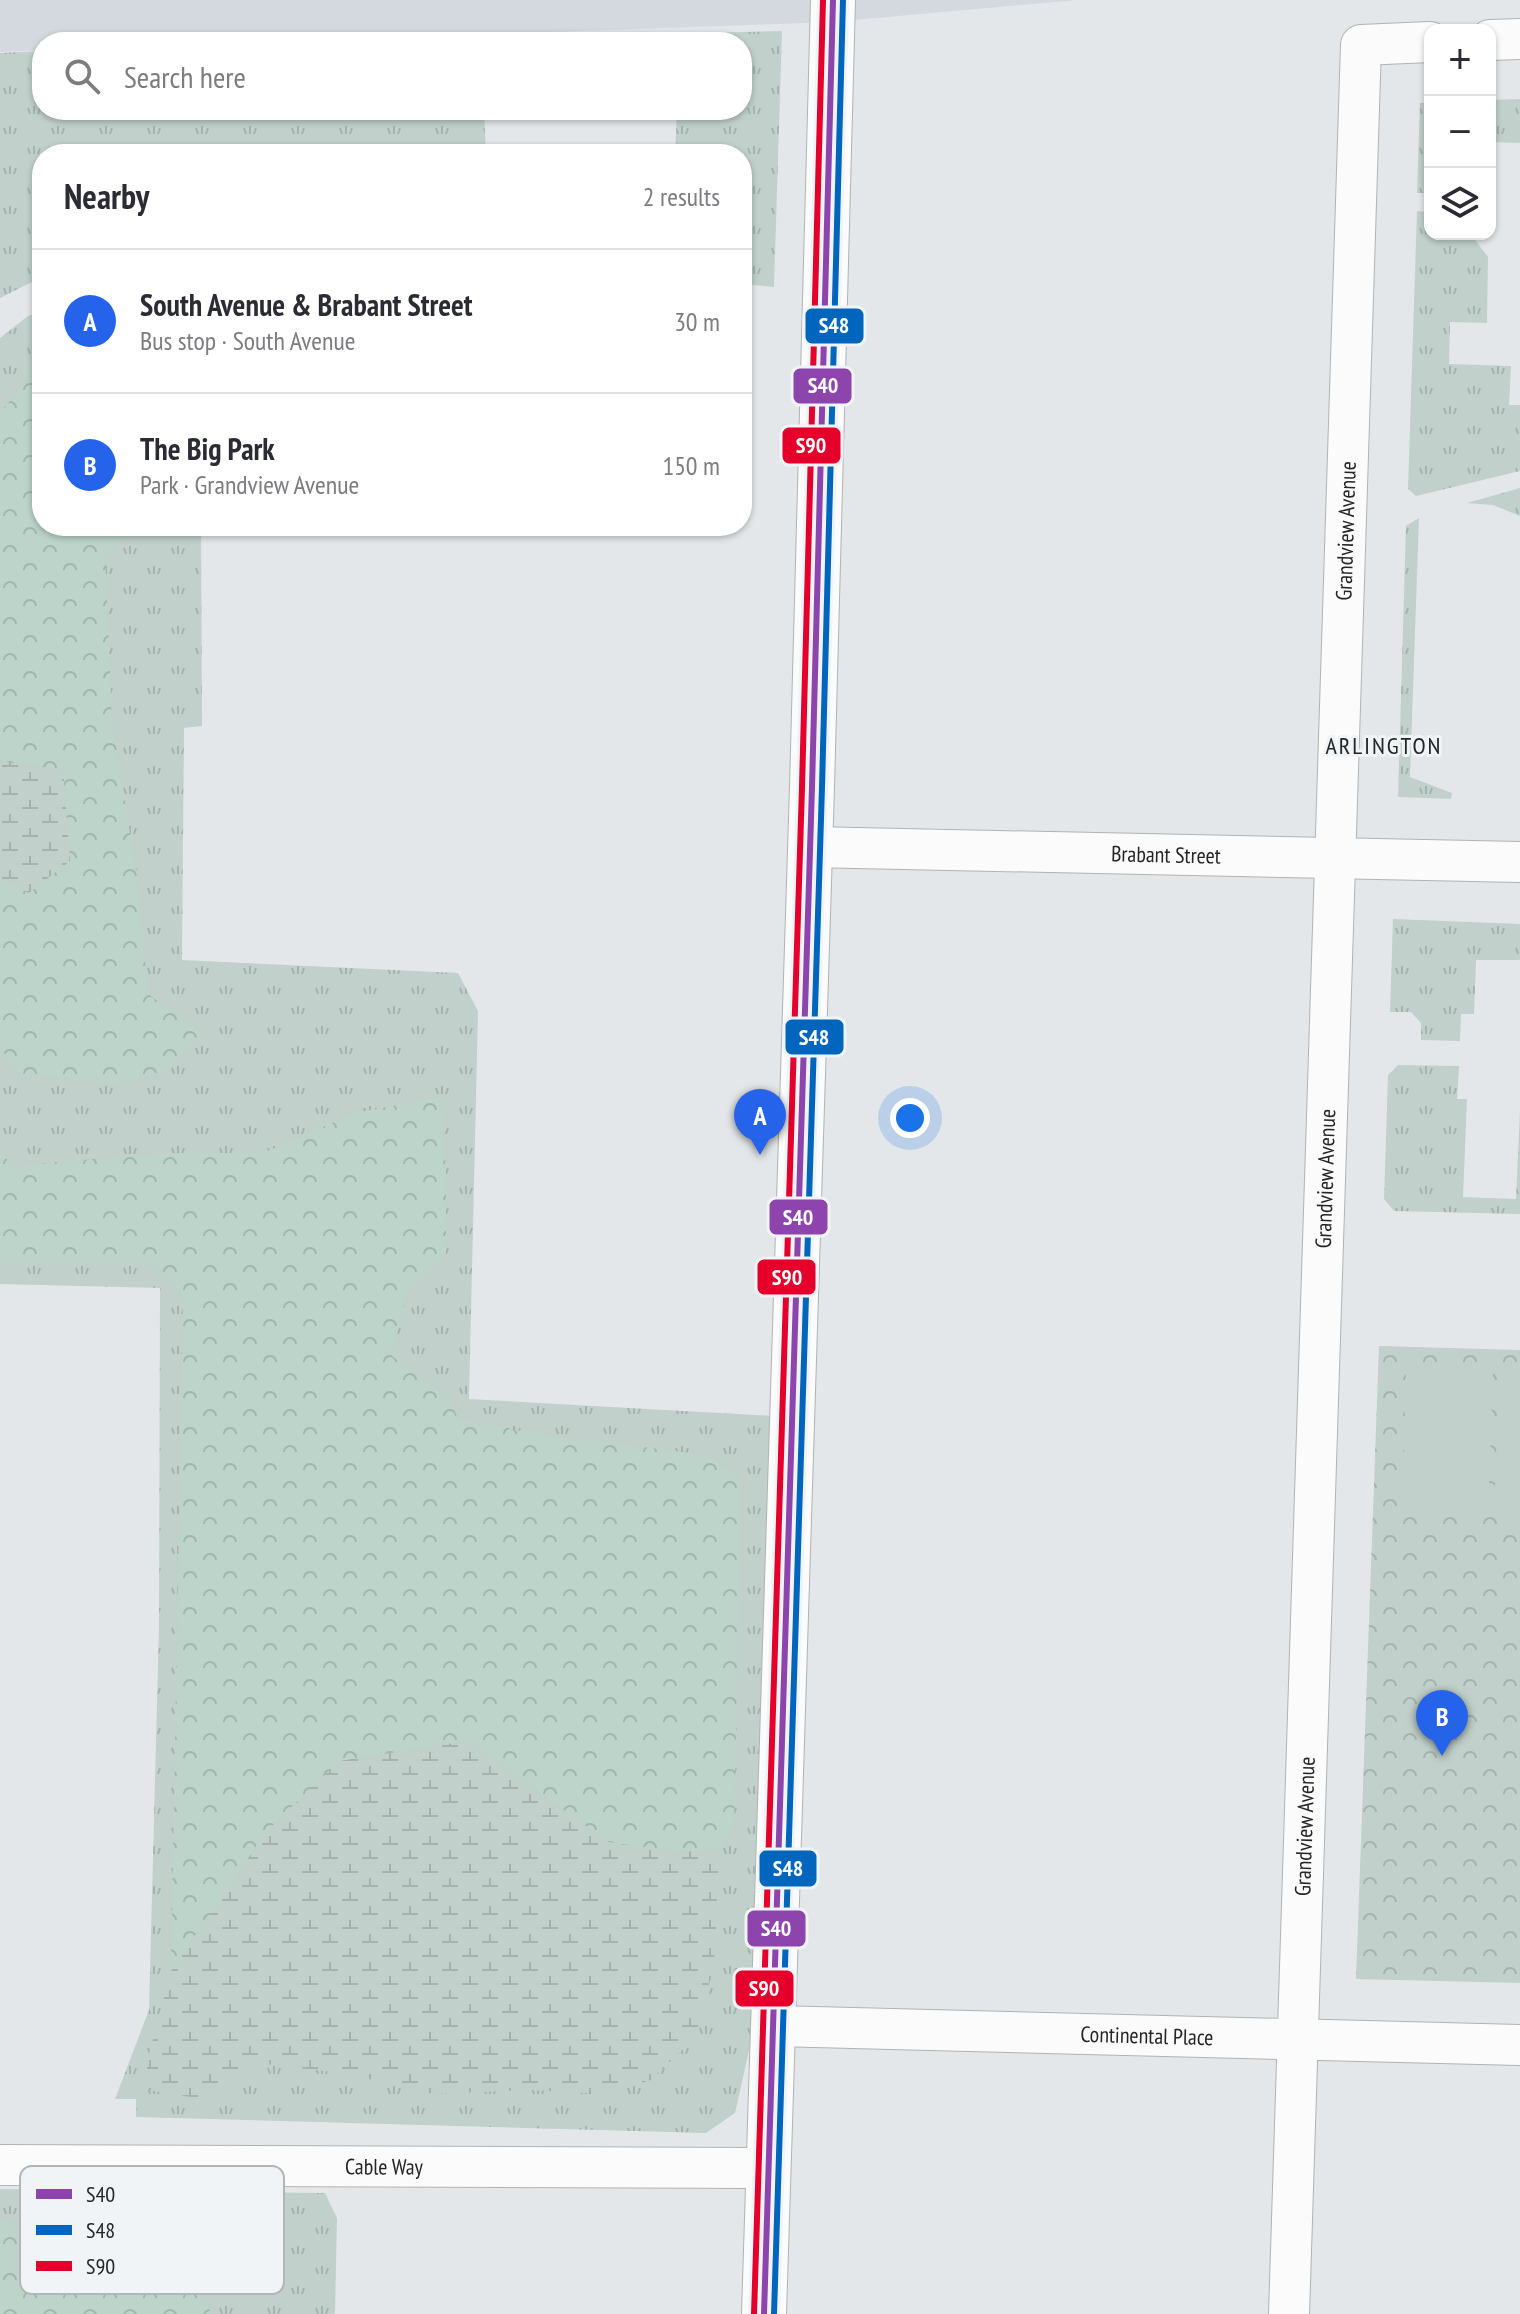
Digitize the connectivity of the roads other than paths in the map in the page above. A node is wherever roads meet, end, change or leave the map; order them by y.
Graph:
1 (833, 0) edge
2 (1520, 39) edge
3 (1496, 40) edge
4 (1424, 42) edge
5 (810, 847) junction
6 (1335, 858) junction
7 (1520, 862) edge
8 (775, 2026) junction
9 (1297, 2038) junction
10 (1520, 2045) edge
11 (0, 2165) edge
12 (256, 2166) edge
13 (284, 2166) edge
14 (768, 2168) junction
15 (764, 2314) edge
16 (1289, 2314) edge

1 - 5 street
2 - 3 street
4 - 6 street, Grandview Avenue
5 - 6 street, Brabant Street
5 - 8 street
6 - 7 street, Brabant Street
6 - 9 street, Grandview Avenue
8 - 9 street, Continental Place
8 - 14 street
9 - 10 street, Continental Place
9 - 16 street, Grandview Avenue
11 - 12 street, Cable Way
13 - 14 street, Cable Way
14 - 15 street

